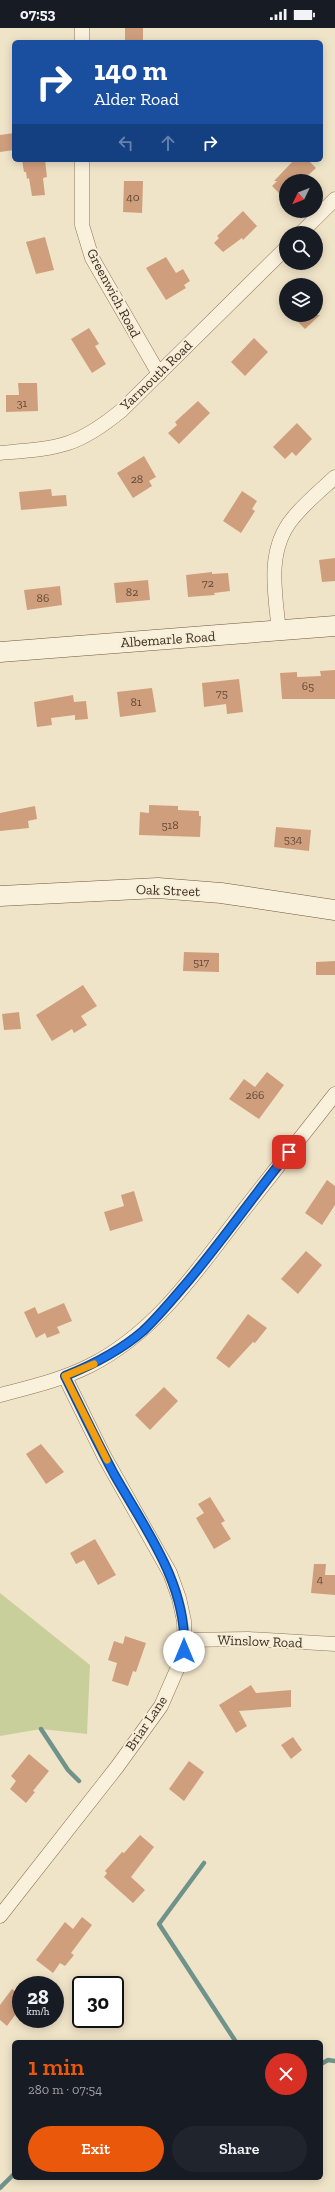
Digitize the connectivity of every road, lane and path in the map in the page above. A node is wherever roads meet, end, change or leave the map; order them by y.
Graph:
1 (82, 28) edge
2 (82, 40) edge
3 (82, 162) edge
4 (335, 199) edge
5 (308, 226) edge
6 (279, 255) edge
7 (159, 374) junction
8 (0, 453) edge
9 (335, 477) edge
10 (335, 626) edge
11 (279, 631) junction
12 (0, 652) edge
13 (0, 896) edge
14 (335, 910) edge
15 (335, 1094) edge
16 (65, 1376) junction
17 (0, 1395) edge
18 (185, 1640) junction
19 (335, 1644) edge
20 (0, 1916) edge

1 - 2 street
3 - 7 street, Greenwich Road
4 - 5 street
6 - 7 street, Yarmouth Road
7 - 8 street, Yarmouth Road
9 - 11 street
10 - 11 street, Albemarle Road
11 - 12 street, Albemarle Road
13 - 14 street, Oak Street
15 - 16 street
16 - 17 street
16 - 18 street, Briar Lane
18 - 19 street, Winslow Road
18 - 20 street, Briar Lane

